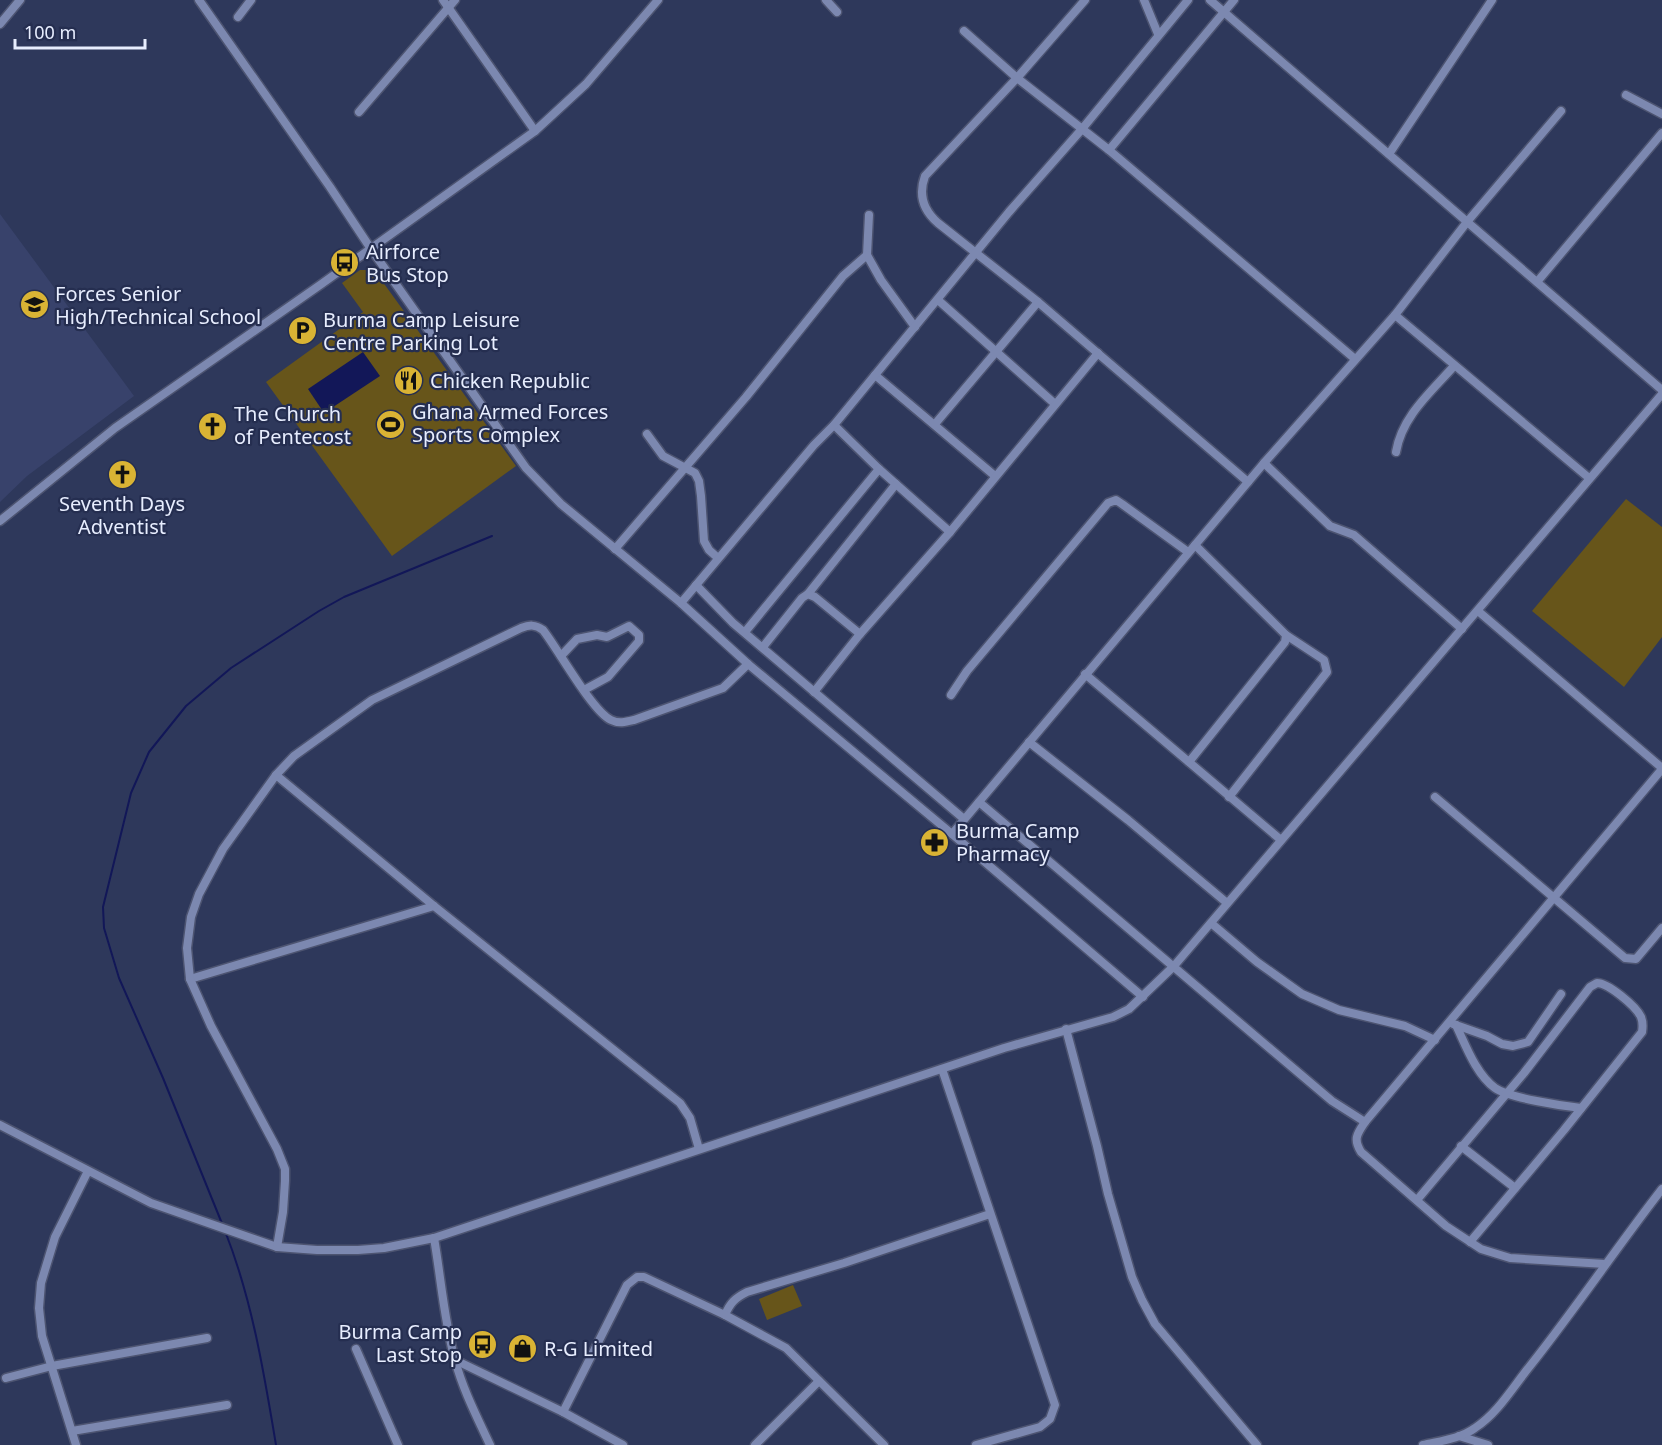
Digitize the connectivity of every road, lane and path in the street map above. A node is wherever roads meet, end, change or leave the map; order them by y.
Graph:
1 (20, 0) edge
2 (199, 0) edge
3 (251, 0) edge
4 (455, 0) edge
5 (658, 0) edge
6 (826, 0) edge
7 (1085, 0) edge
8 (1144, 0) edge
9 (1188, 0) edge
10 (1210, 0) edge
11 (1234, 0) edge
12 (1492, 0) edge
13 (445, 4) edge
14 (837, 12) dead end
15 (1224, 12) junction
16 (238, 17) dead end
17 (0, 24) edge
18 (964, 31) dead end
19 (1158, 34) junction
20 (1017, 78) junction
21 (1626, 95) dead end
22 (1561, 111) dead end
23 (359, 112) dead end
24 (1662, 114) edge
25 (1082, 129) junction
26 (535, 131) junction
27 (1662, 133) edge
28 (1109, 150) junction
29 (1389, 154) junction
30 (869, 214) dead end
31 (1467, 222) junction
32 (371, 249) junction
33 (977, 254) junction
34 (867, 255) junction
35 (1537, 282) junction
36 (938, 300) junction
37 (1038, 302) junction
38 (1395, 315) junction
39 (915, 327) junction
40 (996, 351) junction
41 (1098, 353) junction
42 (1356, 359) junction
43 (1454, 366) junction
44 (876, 375) junction
45 (1662, 390) edge
46 (1662, 394) edge
47 (1055, 404) junction
48 (935, 424) junction
49 (834, 425) junction
50 (647, 434) dead end
51 (1396, 452) dead end
52 (1264, 463) junction
53 (687, 468) junction
54 (879, 469) junction
55 (995, 476) junction
56 (1589, 478) junction
57 (1248, 482) junction
58 (896, 484) junction
59 (0, 521) edge
60 (950, 532) junction
61 (1195, 544) junction
62 (615, 549) junction
63 (1188, 552) junction
64 (718, 558) junction
65 (696, 585) junction
66 (808, 594) junction
67 (681, 603) junction
68 (1478, 611) junction
69 (1462, 629) junction
70 (745, 632) junction
71 (860, 634) junction
72 (1286, 635) junction
73 (763, 647) junction
74 (561, 656) junction
75 (748, 664) junction
76 (1085, 674) junction
77 (584, 690) junction
78 (814, 692) junction
79 (951, 695) dead end
80 (1029, 742) junction
81 (1189, 762) junction
82 (1662, 769) edge
83 (276, 775) junction
84 (1435, 796) dead end
85 (1229, 797) junction
86 (979, 802) junction
87 (964, 819) junction
88 (952, 834) junction
89 (1281, 840) junction
90 (1553, 898) junction
91 (1227, 903) junction
92 (434, 906) junction
93 (1211, 923) junction
94 (1662, 928) edge
95 (1174, 966) junction
96 (190, 979) junction
97 (1561, 994) dead end
98 (1143, 997) junction
99 (1452, 1024) junction
100 (1066, 1029) junction
101 (1434, 1040) junction
102 (942, 1069) junction
103 (1508, 1092) junction
104 (1581, 1108) junction
105 (1365, 1122) junction
106 (0, 1125) edge
107 (1461, 1146) junction
108 (699, 1149) junction
109 (88, 1171) junction
110 (1515, 1188) junction
111 (1662, 1189) edge
112 (1417, 1200) junction
113 (990, 1214) junction
114 (434, 1238) junction
115 (1470, 1242) junction
116 (277, 1247) junction
117 (1605, 1264) junction
118 (725, 1315) junction
119 (207, 1338) dead end
120 (356, 1349) dead end
121 (454, 1360) junction
122 (52, 1366) junction
123 (6, 1378) dead end
124 (819, 1381) junction
125 (227, 1405) dead end
126 (563, 1412) junction
127 (72, 1431) junction
128 (1459, 1436) junction
129 (76, 1445) edge
130 (398, 1445) edge
131 (490, 1445) edge
132 (623, 1445) edge
133 (755, 1445) edge
134 (884, 1445) edge
135 (976, 1445) edge
136 (1257, 1445) edge
137 (1423, 1445) edge
138 (1488, 1445) edge

1 - 17 street
2 - 32 street
3 - 16 street
4 - 13 street
5 - 26 street
6 - 14 street
7 - 20 street
8 - 19 street
9 - 19 street
10 - 15 street
11 - 15 street
12 - 29 street
13 - 23 street
13 - 26 street
15 - 28 street
15 - 29 street
18 - 20 street
19 - 25 street
20 - 25 street
20 - 33 street
21 - 24 street
22 - 31 street
25 - 28 street
25 - 33 street
26 - 32 street
27 - 35 street
28 - 42 street
29 - 31 street
30 - 34 street
31 - 35 street
31 - 38 street
32 - 59 street
32 - 62 street
33 - 36 street
33 - 37 street
34 - 39 street
34 - 53 street
35 - 45 street
36 - 39 street
36 - 40 street
37 - 40 street
37 - 41 street
38 - 42 street
38 - 43 street
39 - 44 street
40 - 47 street
40 - 48 street
41 - 47 street
41 - 57 street
42 - 52 street
43 - 51 street
43 - 56 street
44 - 48 street
44 - 49 street
46 - 56 street
47 - 55 street
48 - 55 street
49 - 54 street
49 - 64 street
50 - 53 street
52 - 57 street
52 - 69 street
53 - 62 street
53 - 64 street
54 - 58 street
54 - 70 street
55 - 60 street
56 - 68 street
57 - 61 street
58 - 60 street
58 - 66 street
60 - 71 street
61 - 63 street
61 - 72 street
62 - 67 street
63 - 76 street
63 - 79 street
64 - 65 street
65 - 67 street
65 - 70 street
66 - 71 street
66 - 73 street
67 - 75 street
68 - 69 street
68 - 82 street
69 - 89 street
70 - 73 street
71 - 78 street
72 - 81 street
72 - 85 street
73 - 78 street
74 - 77 street
74 - 77 street
74 - 83 street
75 - 77 street
75 - 88 street
76 - 80 street
76 - 81 street
78 - 87 street
80 - 86 street
80 - 91 street
81 - 85 street
82 - 90 street
83 - 92 street
83 - 96 street
84 - 90 street
85 - 89 street
86 - 87 street
86 - 95 street
87 - 88 street
88 - 98 street
89 - 91 street
90 - 94 street
90 - 99 street
91 - 93 street
92 - 96 street
92 - 108 street
93 - 95 street
93 - 101 street
95 - 98 street
95 - 105 street
96 - 116 street
97 - 99 street
98 - 100 street
99 - 101 street
99 - 103 street
100 - 102 street
100 - 136 street
101 - 105 street
102 - 108 street
102 - 113 street
103 - 104 street
103 - 104 street
103 - 107 street
104 - 110 street
105 - 112 street
106 - 109 street
107 - 110 street
107 - 112 street
108 - 114 street
109 - 116 street
109 - 122 street
110 - 115 street
111 - 117 street
112 - 115 street
113 - 118 street
113 - 135 street
114 - 116 street
114 - 121 street
115 - 117 street
117 - 128 street
118 - 124 street
118 - 126 street
119 - 122 street
120 - 130 street
121 - 126 street
121 - 131 street
122 - 123 street
122 - 127 street
124 - 133 street
124 - 134 street
125 - 127 street
126 - 132 street
127 - 129 street
128 - 137 street
128 - 138 street

